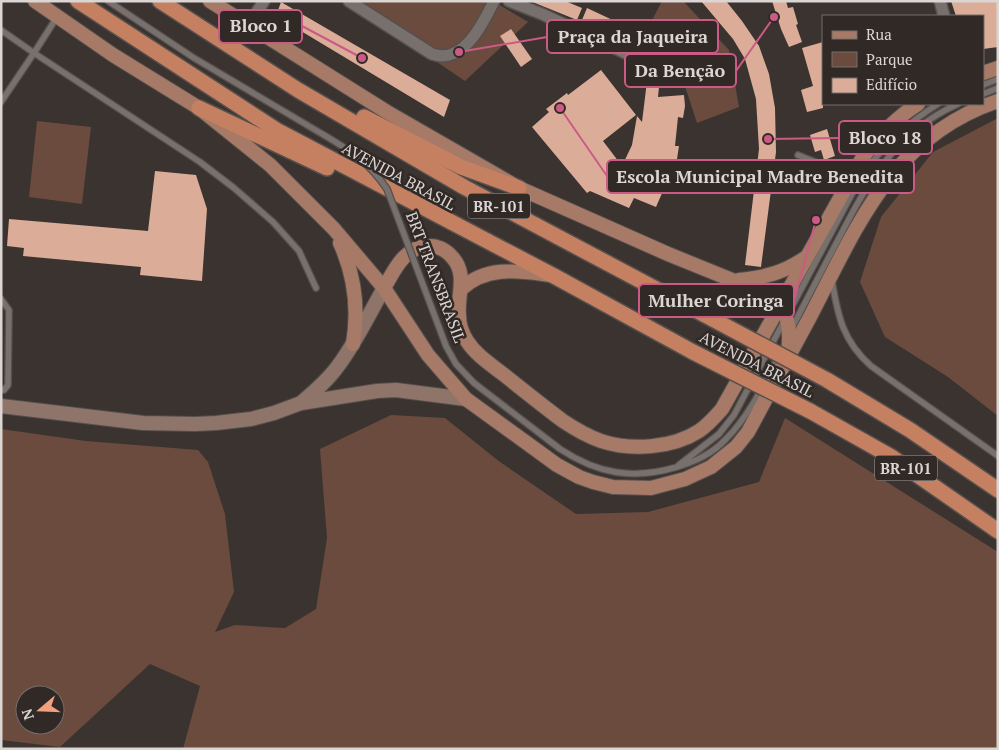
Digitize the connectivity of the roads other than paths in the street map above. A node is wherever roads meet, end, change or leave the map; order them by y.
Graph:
1 (34, 1) edge
2 (78, 1) edge
3 (108, 1) edge
4 (160, 1) edge
5 (210, 1) edge
6 (264, 1) edge
7 (349, 1) edge
8 (494, 1) edge
9 (509, 1) edge
10 (940, 1) edge
11 (944, 15) edge
12 (58, 17) junction
13 (248, 26) junction
14 (1, 30) edge
15 (34, 53) junction
16 (634, 58) dead end
17 (998, 68) edge
18 (984, 73) edge
19 (998, 79) edge
20 (984, 85) edge
21 (998, 88) edge
22 (298, 90) junction
23 (984, 94) edge
24 (998, 101) edge
25 (1, 102) edge
26 (917, 105) edge
27 (937, 105) edge
28 (956, 105) edge
29 (199, 108) junction
30 (798, 155) dead end
31 (852, 177) junction
32 (520, 188) junction
33 (417, 205) junction
34 (334, 229) junction
35 (824, 248) junction
36 (807, 256) junction
37 (828, 260) junction
38 (554, 276) junction
39 (831, 276) junction
40 (736, 280) junction
41 (316, 288) dead end
42 (384, 288) junction
43 (461, 289) junction
44 (1, 300) edge
45 (785, 305) junction
46 (790, 333) junction
47 (353, 344) junction
48 (786, 360) junction
49 (1, 390) edge
50 (466, 399) junction
51 (301, 403) junction
52 (1, 406) edge
53 (998, 456) edge
54 (677, 467) junction
55 (998, 490) edge
56 (998, 531) edge

1 - 12 main road
2 - 33 highway, AVENIDA BRASIL / BR-101
3 - 54 lane, BRT TRANSBRASIL, bridge
4 - 22 highway, AVENIDA BRASIL / BR-101
5 - 13 main road
6 - 13 street
7 - 8 street
9 - 16 street
10 - 11 street
12 - 15 lane
12 - 29 main road
13 - 32 main road
14 - 15 lane
15 - 25 lane
15 - 41 lane
17 - 18 main road
19 - 20 lane
21 - 23 lane
22 - 32 highway
22 - 55 highway, AVENIDA BRASIL / BR-101, bridge
24 - 39 main road
26 - 31 main road
27 - 35 lane, BRT TRANSBRASIL
28 - 37 lane, BRT TRANSBRASIL
29 - 33 highway
29 - 34 main road
30 - 31 lane
31 - 36 main road
32 - 40 main road
33 - 38 highway, AVENIDA BRASIL / BR-101
34 - 42 main road
34 - 47 main road
35 - 45 lane, BRT TRANSBRASIL
35 - 45 lane
36 - 40 main road
36 - 45 main road
37 - 39 lane
37 - 46 lane, BRT TRANSBRASIL
38 - 43 main road
38 - 56 highway, AVENIDA BRASIL / BR-101, bridge
39 - 48 main road
39 - 53 lane
40 - 45 main road
42 - 43 main road
42 - 47 main road
42 - 50 main road
43 - 45 main road
44 - 49 lane
45 - 46 main road
45 - 54 lane, BRT TRANSBRASIL
46 - 48 main road
46 - 54 lane, BRT TRANSBRASIL
47 - 51 main road
48 - 50 main road
50 - 51 main road
51 - 52 main road

